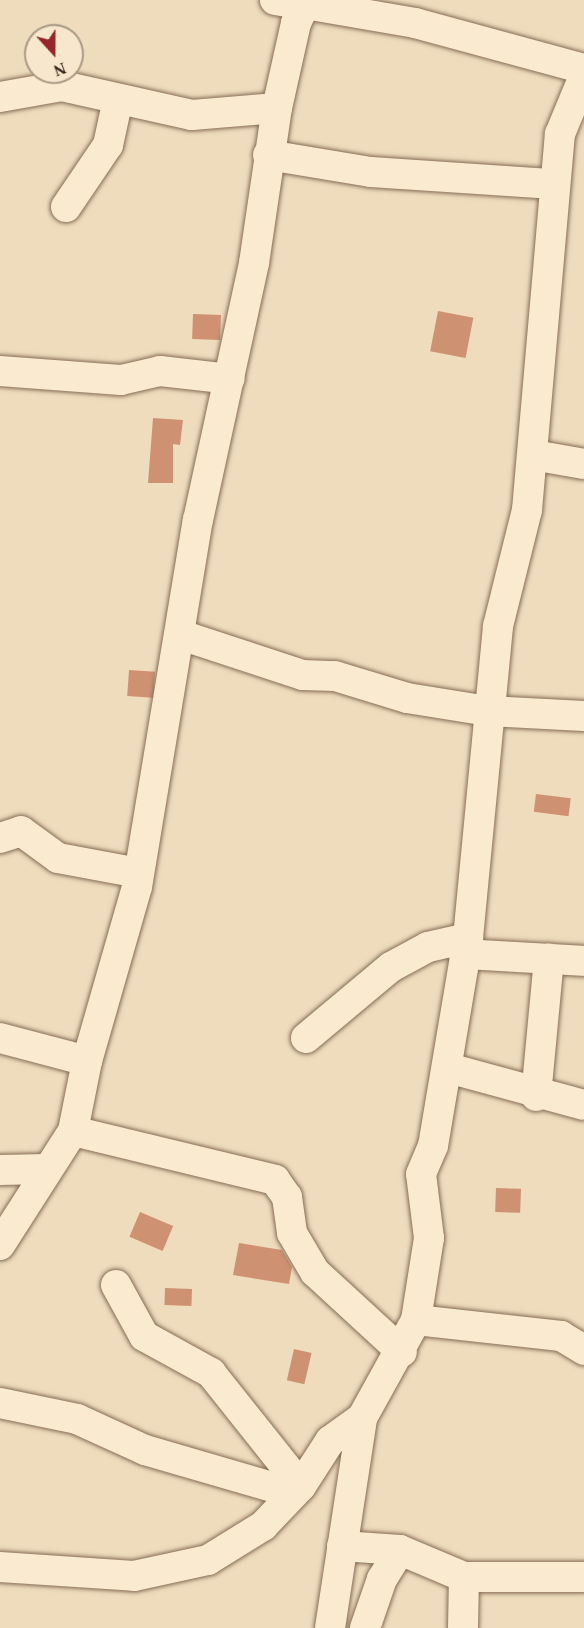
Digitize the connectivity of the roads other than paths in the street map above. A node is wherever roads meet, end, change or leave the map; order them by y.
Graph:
1 (293, 5) edge
2 (584, 69) edge
3 (584, 76) edge
4 (0, 97) edge
5 (118, 99) junction
6 (277, 108) junction
7 (268, 155) junction
8 (554, 184) junction
9 (66, 207) dead end
10 (0, 371) edge
11 (230, 379) junction
12 (533, 455) junction
13 (584, 464) edge
14 (181, 635) junction
15 (488, 711) junction
16 (584, 716) edge
17 (0, 838) edge
18 (139, 873) junction
19 (466, 946) junction
20 (549, 959) junction
21 (584, 961) edge
22 (0, 1038) edge
23 (306, 1038) dead end
24 (87, 1061) junction
25 (448, 1068) junction
26 (536, 1095) junction
27 (584, 1105) edge
28 (73, 1131) junction
29 (45, 1169) junction
30 (0, 1170) edge
31 (0, 1245) edge
32 (116, 1285) dead end
33 (416, 1320) junction
34 (584, 1350) edge
35 (402, 1352) junction
36 (0, 1403) edge
37 (362, 1418) junction
38 (297, 1482) junction
39 (342, 1546) junction
40 (400, 1550) junction
41 (0, 1567) edge
42 (464, 1577) junction
43 (584, 1577) edge
44 (330, 1628) edge
45 (365, 1628) edge
46 (463, 1628) edge

1 - 2 street
1 - 6 street
3 - 8 street
4 - 5 street
5 - 6 street
5 - 9 street
6 - 7 street
7 - 8 street
7 - 11 street
8 - 12 street
10 - 11 street
11 - 14 street
12 - 13 street
12 - 15 street
14 - 15 street
14 - 18 street
15 - 16 street
15 - 19 street
17 - 18 street
18 - 24 street
19 - 20 street
19 - 23 street
19 - 25 street
20 - 21 street
20 - 26 street
22 - 24 street
24 - 28 street
25 - 26 street
25 - 33 street
26 - 27 street
28 - 29 street
28 - 35 street
29 - 30 street
29 - 31 street
32 - 38 street
33 - 34 street
33 - 35 street
35 - 37 street
36 - 38 street
37 - 38 street
37 - 39 street
38 - 41 street
39 - 40 street
39 - 44 street
40 - 42 street
40 - 45 street
42 - 43 street
42 - 46 street

